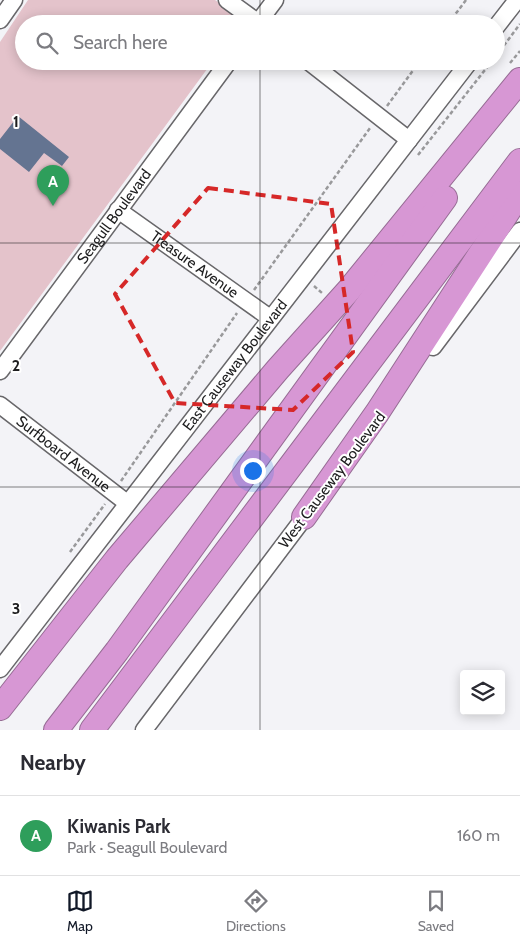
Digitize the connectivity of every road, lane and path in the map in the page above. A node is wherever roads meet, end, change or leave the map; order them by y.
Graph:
1 (14, 0) edge
2 (227, 0) edge
3 (275, 0) edge
4 (466, 0) edge
5 (517, 0) edge
6 (247, 15) edge
7 (264, 15) edge
8 (455, 15) edge
9 (505, 15) edge
10 (0, 20) edge
11 (520, 24) edge
12 (505, 44) edge
13 (222, 70) edge
14 (320, 70) edge
15 (413, 70) edge
16 (463, 70) edge
17 (520, 80) edge
18 (520, 92) edge
19 (379, 116) junction
20 (409, 140) junction
21 (520, 161) edge
22 (520, 192) edge
23 (118, 210) junction
24 (520, 230) edge
25 (246, 301) junction
26 (270, 318) junction
27 (0, 371) edge
28 (0, 405) edge
29 (114, 493) junction
30 (127, 503) junction
31 (304, 517) junction
32 (66, 557) dead end
33 (0, 669) edge
34 (0, 708) edge
35 (56, 730) edge
36 (92, 730) edge
37 (144, 730) edge

1 - 10 street
2 - 6 street
3 - 7 street
4 - 8 path
5 - 9 street
11 - 12 path
13 - 23 street, Seagull Boulevard
14 - 19 street
15 - 19 path
16 - 20 street, East Causeway Boulevard
17 - 34 highway
18 - 35 highway
19 - 20 street
19 - 25 path
20 - 26 street, East Causeway Boulevard
21 - 36 highway
22 - 31 highway
23 - 25 street, Treasure Avenue
23 - 27 street, Seagull Boulevard
24 - 31 street, West Causeway Boulevard
25 - 26 street, Treasure Avenue
25 - 29 path
26 - 30 street, East Causeway Boulevard
28 - 29 street, Surfboard Avenue
29 - 30 street, Surfboard Avenue
29 - 32 path
30 - 33 street, East Causeway Boulevard
31 - 37 street, West Causeway Boulevard

